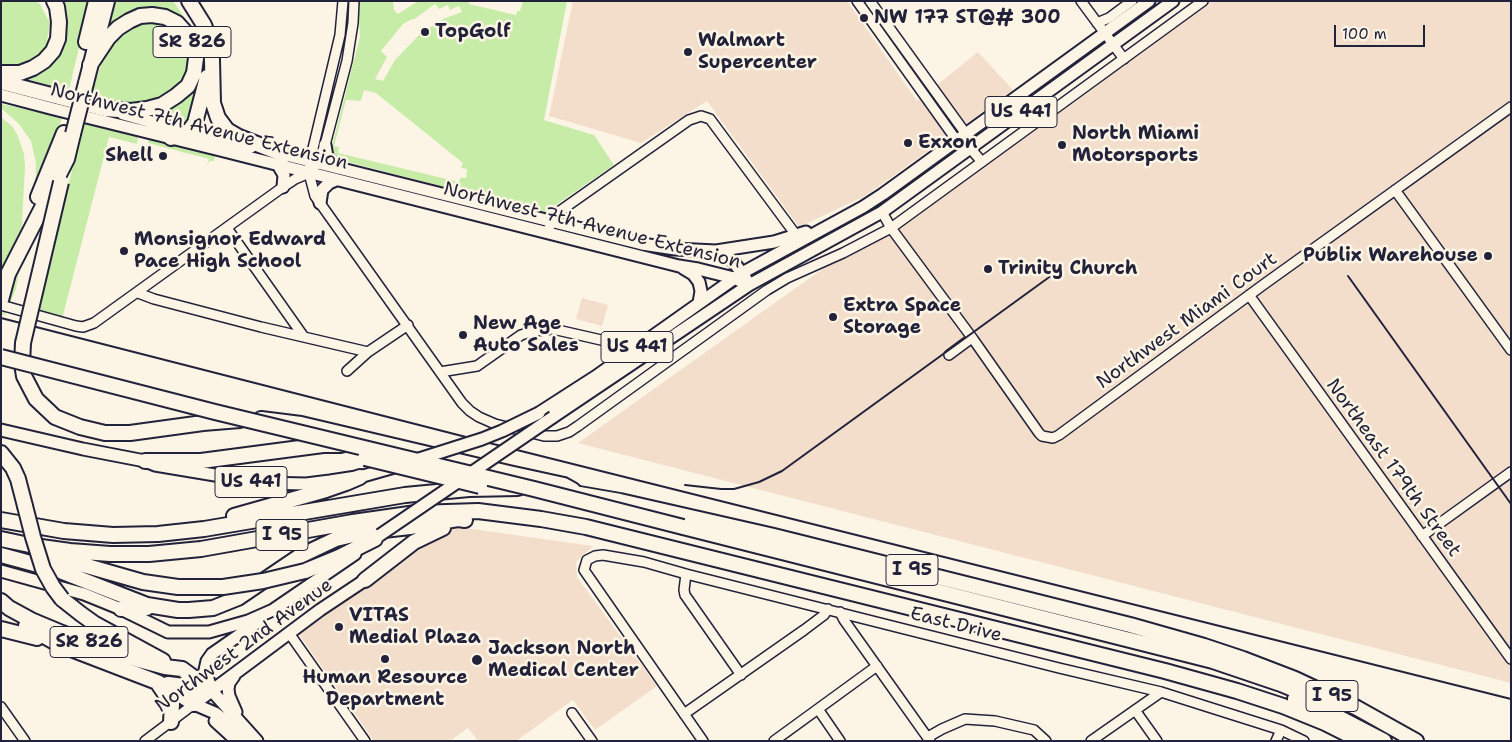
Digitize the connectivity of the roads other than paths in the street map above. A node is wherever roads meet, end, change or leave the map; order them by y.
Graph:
1 (54, 1) edge
2 (96, 1) edge
3 (108, 1) edge
4 (189, 1) edge
5 (343, 1) edge
6 (354, 1) edge
7 (857, 1) edge
8 (870, 1) edge
9 (1081, 1) edge
10 (1132, 1) edge
11 (1149, 1) edge
12 (1173, 1) edge
13 (1203, 1) edge
14 (1097, 23) junction
15 (1104, 34) junction
16 (1113, 44) junction
17 (1124, 59) junction
18 (212, 60) junction
19 (90, 65) junction
20 (1, 73) edge
21 (1, 82) edge
22 (81, 82) junction
23 (1, 95) edge
24 (1511, 107) edge
25 (105, 109) junction
26 (188, 132) junction
27 (68, 133) junction
28 (172, 138) junction
29 (962, 138) junction
30 (325, 145) junction
31 (970, 148) junction
32 (67, 159) junction
33 (282, 160) junction
34 (982, 162) junction
35 (312, 166) junction
36 (338, 174) junction
37 (283, 187) junction
38 (1395, 190) junction
39 (320, 203) junction
40 (882, 212) junction
41 (831, 224) junction
42 (549, 227) junction
43 (227, 228) junction
44 (891, 228) junction
45 (796, 235) junction
46 (716, 251) junction
47 (679, 266) junction
48 (1, 275) edge
49 (738, 276) junction
50 (749, 285) junction
51 (138, 293) junction
52 (1250, 295) junction
53 (1, 300) edge
54 (698, 303) junction
55 (1, 305) edge
56 (408, 326) junction
57 (304, 337) junction
58 (972, 338) junction
59 (610, 342) dead end
60 (1511, 350) edge
61 (368, 352) junction
62 (949, 355) dead end
63 (1, 357) edge
64 (1, 364) edge
65 (346, 370) dead end
66 (440, 372) junction
67 (1, 430) edge
68 (391, 445) junction
69 (1, 453) edge
70 (145, 461) junction
71 (1511, 472) edge
72 (360, 477) junction
73 (578, 493) junction
74 (510, 515) junction
75 (1, 520) edge
76 (465, 520) junction
77 (204, 529) junction
78 (682, 531) junction
79 (1422, 536) junction
80 (378, 537) junction
81 (1, 539) edge
82 (25, 544) junction
83 (1, 555) edge
84 (1, 571) edge
85 (686, 574) junction
86 (365, 580) joint
87 (1, 601) edge
88 (165, 609) junction
89 (828, 609) junction
90 (121, 610) junction
91 (272, 610) junction
92 (1, 612) edge
93 (840, 612) junction
94 (1, 629) edge
95 (289, 633) junction
96 (58, 644) junction
97 (1511, 659) edge
98 (877, 666) junction
99 (182, 669) junction
100 (235, 674) junction
101 (741, 675) junction
102 (157, 682) junction
103 (1141, 687) junction
104 (212, 691) junction
105 (1161, 692) junction
106 (194, 704) junction
107 (1, 707) edge
108 (818, 709) junction
109 (1137, 709) junction
110 (572, 713) dead end
111 (684, 714) junction
112 (239, 720) junction
113 (171, 722) junction
114 (1281, 730) junction
115 (929, 739) edge
116 (25, 741) edge
117 (144, 741) edge
118 (237, 741) edge
119 (252, 741) edge
120 (257, 741) edge
121 (365, 741) edge
122 (592, 741) edge
123 (703, 741) edge
124 (774, 741) edge
125 (840, 741) edge
126 (1046, 741) edge
127 (1091, 741) edge
128 (1157, 741) edge
129 (1276, 741) edge
130 (1304, 741) edge
131 (1361, 741) edge
132 (1384, 741) edge
133 (1400, 741) edge
134 (1416, 741) edge

1 - 20 highway
2 - 22 highway
3 - 19 highway
4 - 18 highway
5 - 35 street
6 - 30 street
7 - 29 street
8 - 29 street
9 - 14 street
10 - 14 street
11 - 15 main road, US 441
12 - 16 main road, US 441
13 - 17 street
14 - 15 street
15 - 16 street
15 - 29 main road, US 441
16 - 17 street
16 - 31 main road, US 441
17 - 34 street
18 - 26 highway
18 - 33 highway
19 - 22 highway, SR 826
19 - 25 highway, SR 826
21 - 25 highway, SR 826
22 - 27 highway, SR 826, bridge
23 - 28 main road, Northwest 7th Avenue Extension
24 - 38 street, Northwest Miami Court
25 - 26 main road, Northwest 7th Avenue Extension
26 - 28 highway
26 - 33 main road, Northwest 7th Avenue Extension
27 - 32 highway, SR 826
27 - 48 highway
28 - 33 main road, Northwest 7th Avenue Extension
29 - 31 street
29 - 41 main road, US 441
30 - 35 street
30 - 36 main road
31 - 34 street
31 - 40 main road, US 441
32 - 53 highway, SR 826
32 - 68 highway, bridge
33 - 35 main road, Northwest 7th Avenue Extension
33 - 37 main road
34 - 44 street
35 - 36 main road, Northwest 7th Avenue Extension
35 - 37 street
35 - 39 street
36 - 39 main road
36 - 42 main road, Northwest 7th Avenue Extension
37 - 43 street
38 - 52 street, Northwest Miami Court
38 - 60 street
39 - 56 street
40 - 44 street
40 - 50 main road, US 441
41 - 45 main road
41 - 49 main road, US 441
42 - 45 street
42 - 46 main road, Northwest 7th Avenue Extension
42 - 47 main road, Northwest 7th Avenue Extension
43 - 51 street
43 - 57 street
44 - 58 street
44 - 66 street
45 - 46 main road
46 - 49 main road, Northwest 7th Avenue Extension
47 - 49 main road, Northwest 7th Avenue Extension
47 - 54 main road
49 - 50 main road, Northwest 7th Avenue Extension
49 - 54 main road, US 441
50 - 80 main road, US 441, bridge
51 - 55 street
51 - 57 street
52 - 58 street, Northwest Miami Court
52 - 79 street, Northeast 179th Street
54 - 72 main road, US 441, bridge
56 - 61 street
56 - 66 street
57 - 61 street
58 - 62 street
59 - 66 street
61 - 65 street
63 - 78 highway, bridge
64 - 78 highway, bridge
67 - 70 main road, US 441
68 - 70 highway
68 - 73 highway
69 - 99 highway, bridge
70 - 72 main road, US 441
71 - 79 street
72 - 77 highway
73 - 77 highway, I 95
73 - 134 highway, I 95
74 - 76 highway
74 - 82 highway, I 95
74 - 131 highway, I 95
75 - 77 highway, I 95
76 - 86 highway
76 - 88 highway
78 - 132 highway
78 - 133 highway
79 - 97 street, Northeast 179th Street
80 - 82 highway, bridge
80 - 91 main road, US 441
81 - 82 highway, I 95
83 - 88 highway
84 - 90 main road, US 441
85 - 89 street, East Drive
85 - 101 street
85 - 111 street, East Drive
86 - 95 main road, Northwest 2nd Avenue
87 - 99 highway, SR 826
88 - 90 highway
89 - 93 street, East Drive
89 - 101 street
90 - 91 main road, US 441
91 - 104 main road
92 - 96 highway, SR 826
93 - 98 street
93 - 103 street, East Drive
94 - 96 highway
95 - 100 main road, Northwest 2nd Avenue
95 - 121 street
96 - 102 highway, SR 826
98 - 108 street
98 - 115 street
99 - 104 highway, SR 826
100 - 104 main road, Northwest 2nd Avenue
100 - 112 main road
101 - 111 street
102 - 104 highway
102 - 106 highway, SR 826
102 - 113 highway
103 - 105 street, East Drive
103 - 109 street
104 - 106 main road, Northwest 2nd Avenue
104 - 112 main road, SR 826
105 - 109 street
105 - 114 street, East Drive
106 - 113 street, Northwest 2nd Avenue
106 - 118 main road, SR 826
106 - 119 main road
107 - 116 street
108 - 124 street
108 - 125 street
109 - 127 street
109 - 128 street
110 - 122 street
111 - 123 street
112 - 120 main road, SR 826
113 - 117 street, Northwest 2nd Avenue
114 - 129 street
114 - 130 street, East Drive
115 - 126 street

